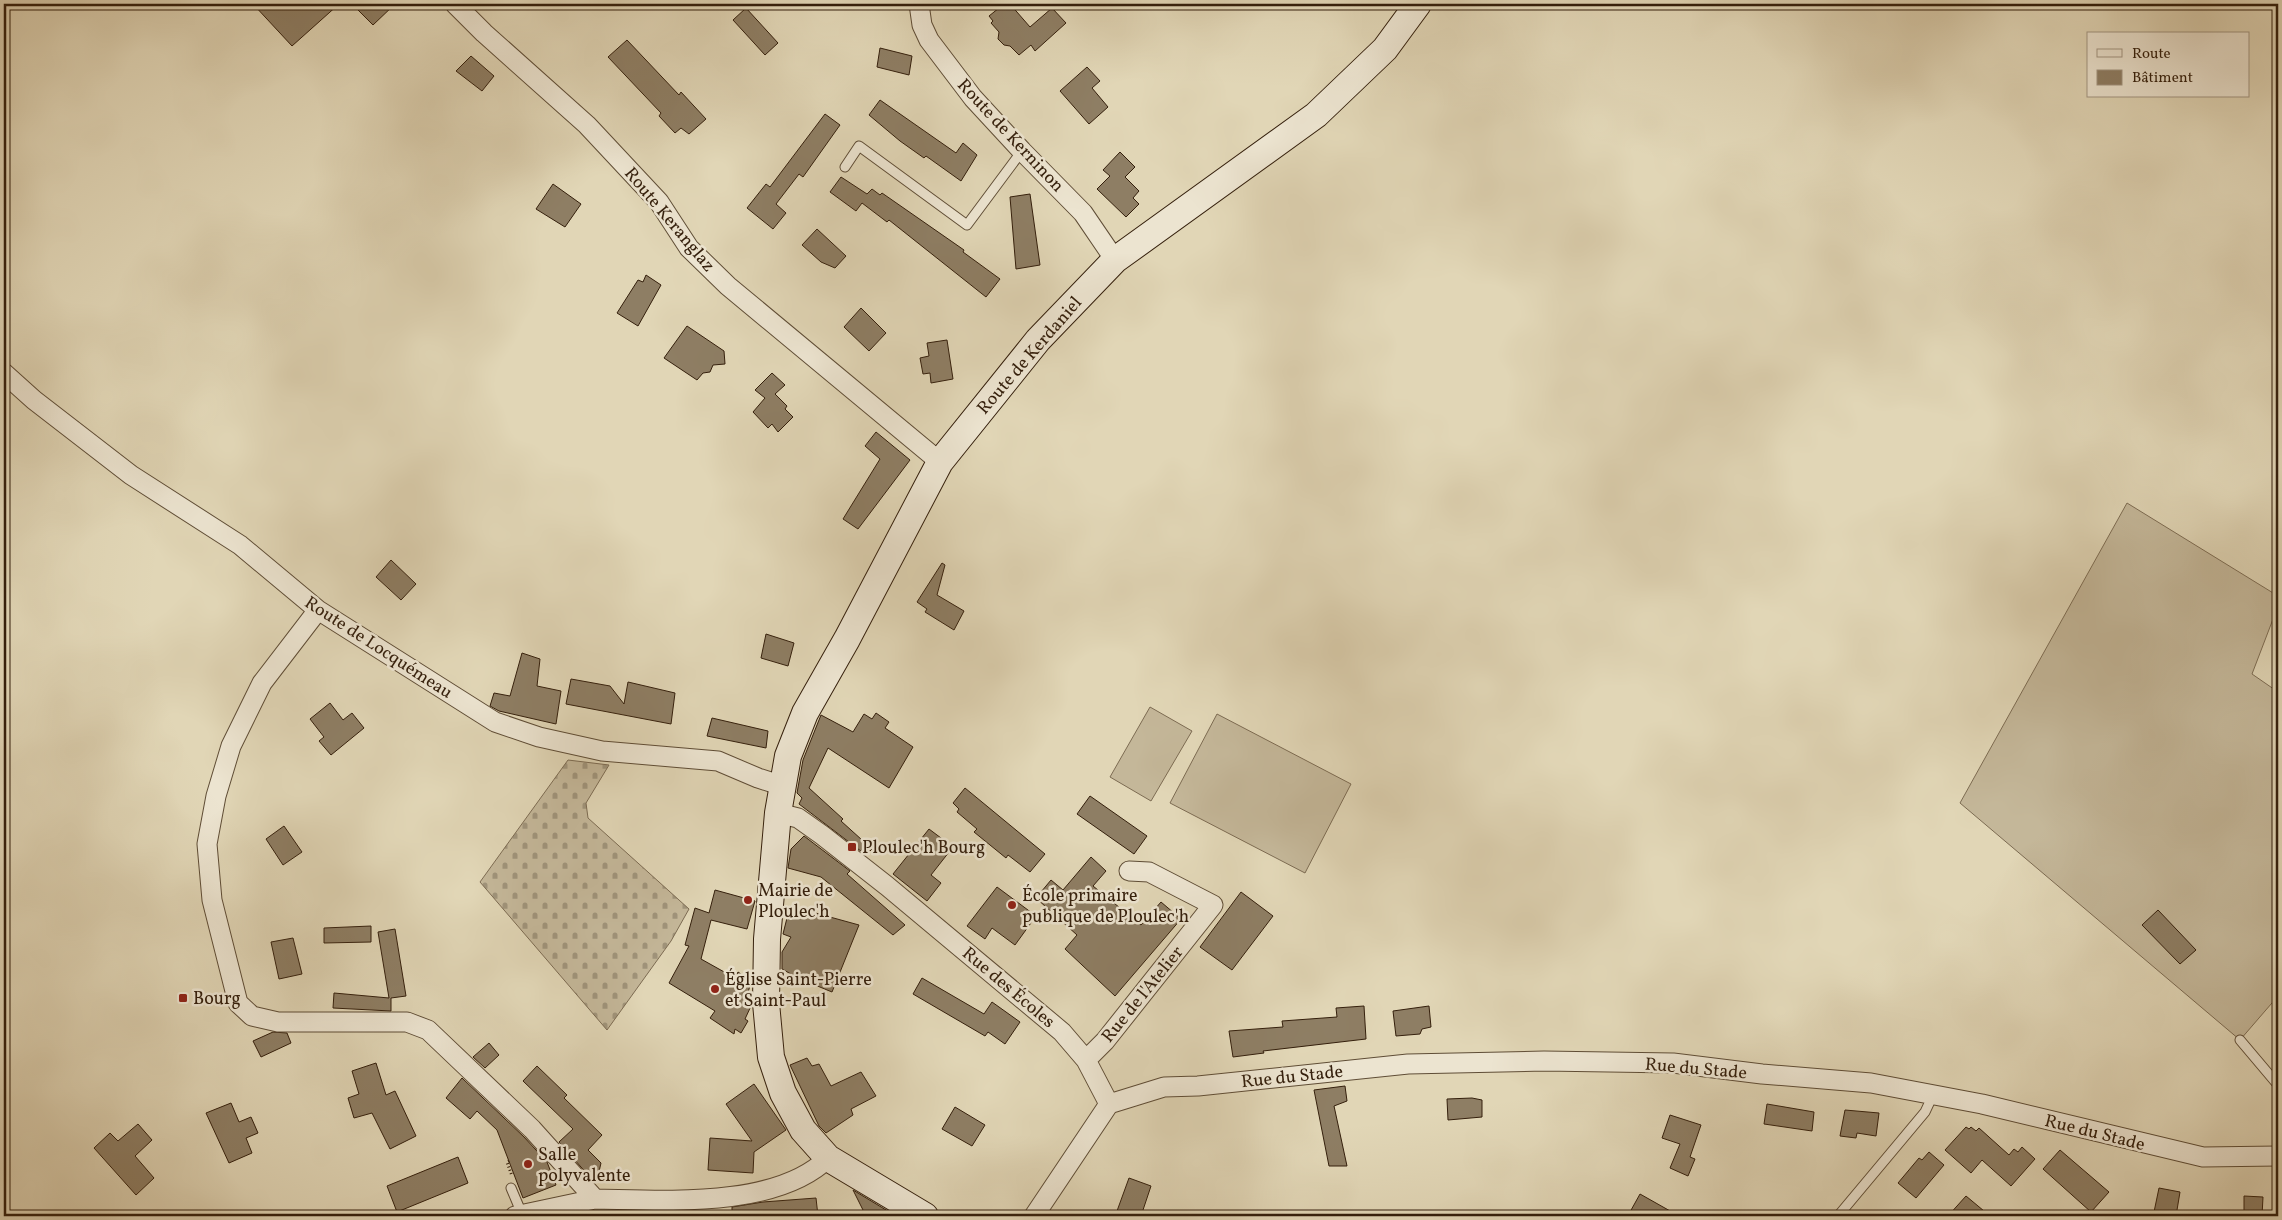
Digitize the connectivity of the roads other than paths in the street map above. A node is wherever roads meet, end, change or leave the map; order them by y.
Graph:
1 (455, 4) edge
2 (919, 4) edge
3 (1418, 4) edge
4 (1022, 151) junction
5 (845, 167) dead end
6 (1114, 260) junction
7 (4, 373) edge
8 (940, 462) junction
9 (318, 610) junction
10 (783, 786) junction
11 (778, 813) junction
12 (1129, 871) dead end
13 (2240, 1040) dead end
14 (1086, 1060) junction
15 (2278, 1086) edge
16 (1933, 1095) junction
17 (1109, 1104) junction
18 (2278, 1156) edge
19 (828, 1158) junction
20 (511, 1188) dead end
21 (595, 1199) junction
22 (700, 1208) edge
23 (519, 1215) edge
24 (925, 1216) edge
25 (1034, 1216) edge
26 (1838, 1216) edge

1 - 8 street, Route Keranglaz
2 - 4 street, Route de Kerninon
3 - 6 street, Route de Kerdaniel
4 - 5 lane
4 - 6 street, Route de Kerninon
6 - 8 street, Route de Kerdaniel
7 - 9 street, Route de Locquémeau
8 - 10 street, Route de Kerdaniel
9 - 10 street, Route de Locquémeau
9 - 21 street
10 - 11 street, Route de Kerdaniel
11 - 14 street, Rue des Écoles
11 - 19 street, Route de Kerdaniel
12 - 14 street, Rue de l'Atelier
13 - 15 lane
14 - 17 street, Rue des Écoles
16 - 17 street, Rue du Stade
16 - 18 street, Rue du Stade
16 - 26 lane
17 - 25 street
19 - 22 street
19 - 24 street, Route de Kerdaniel
20 - 23 lane
21 - 22 street
21 - 23 street

